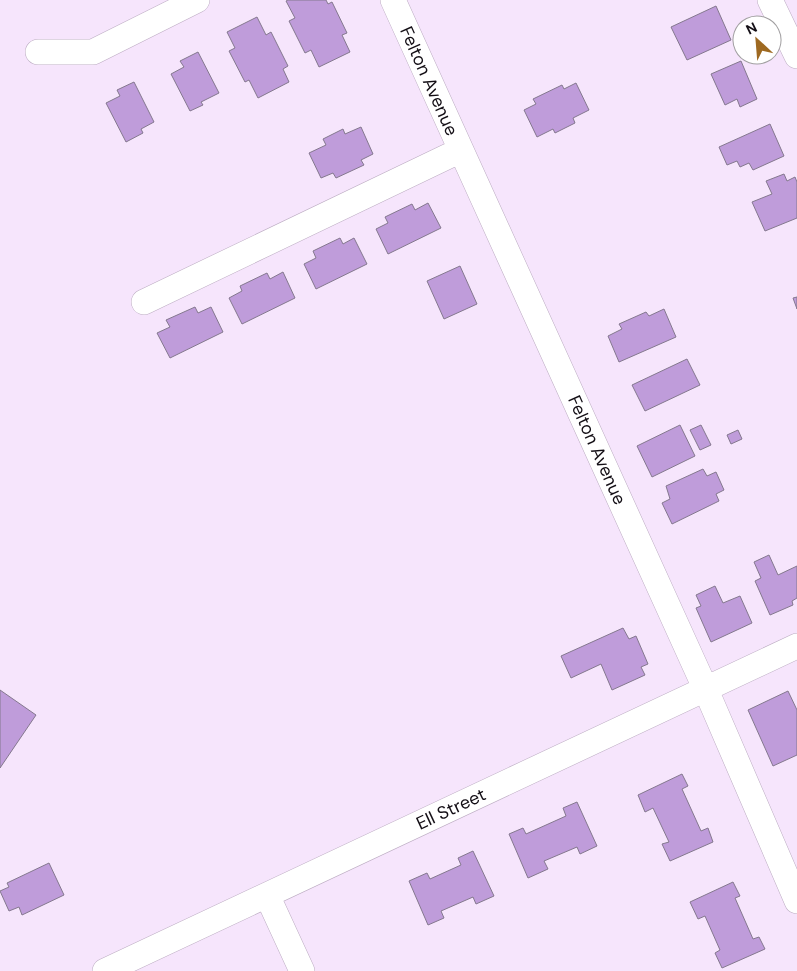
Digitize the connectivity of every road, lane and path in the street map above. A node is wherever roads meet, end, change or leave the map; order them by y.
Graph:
1 (197, 0) edge
2 (393, 0) edge
3 (770, 0) edge
4 (38, 52) dead end
5 (797, 56) edge
6 (460, 150) junction
7 (144, 302) dead end
8 (797, 646) edge
9 (706, 690) junction
10 (267, 895) junction
11 (797, 901) edge
12 (105, 971) edge
13 (302, 971) edge

1 - 4 street
2 - 6 street, Felton Avenue
3 - 5 street
6 - 7 street
6 - 9 street, Felton Avenue
8 - 9 street, Ell Street
9 - 10 street, Ell Street
9 - 11 street, Felton Avenue
10 - 12 street, Ell Street
10 - 13 street

